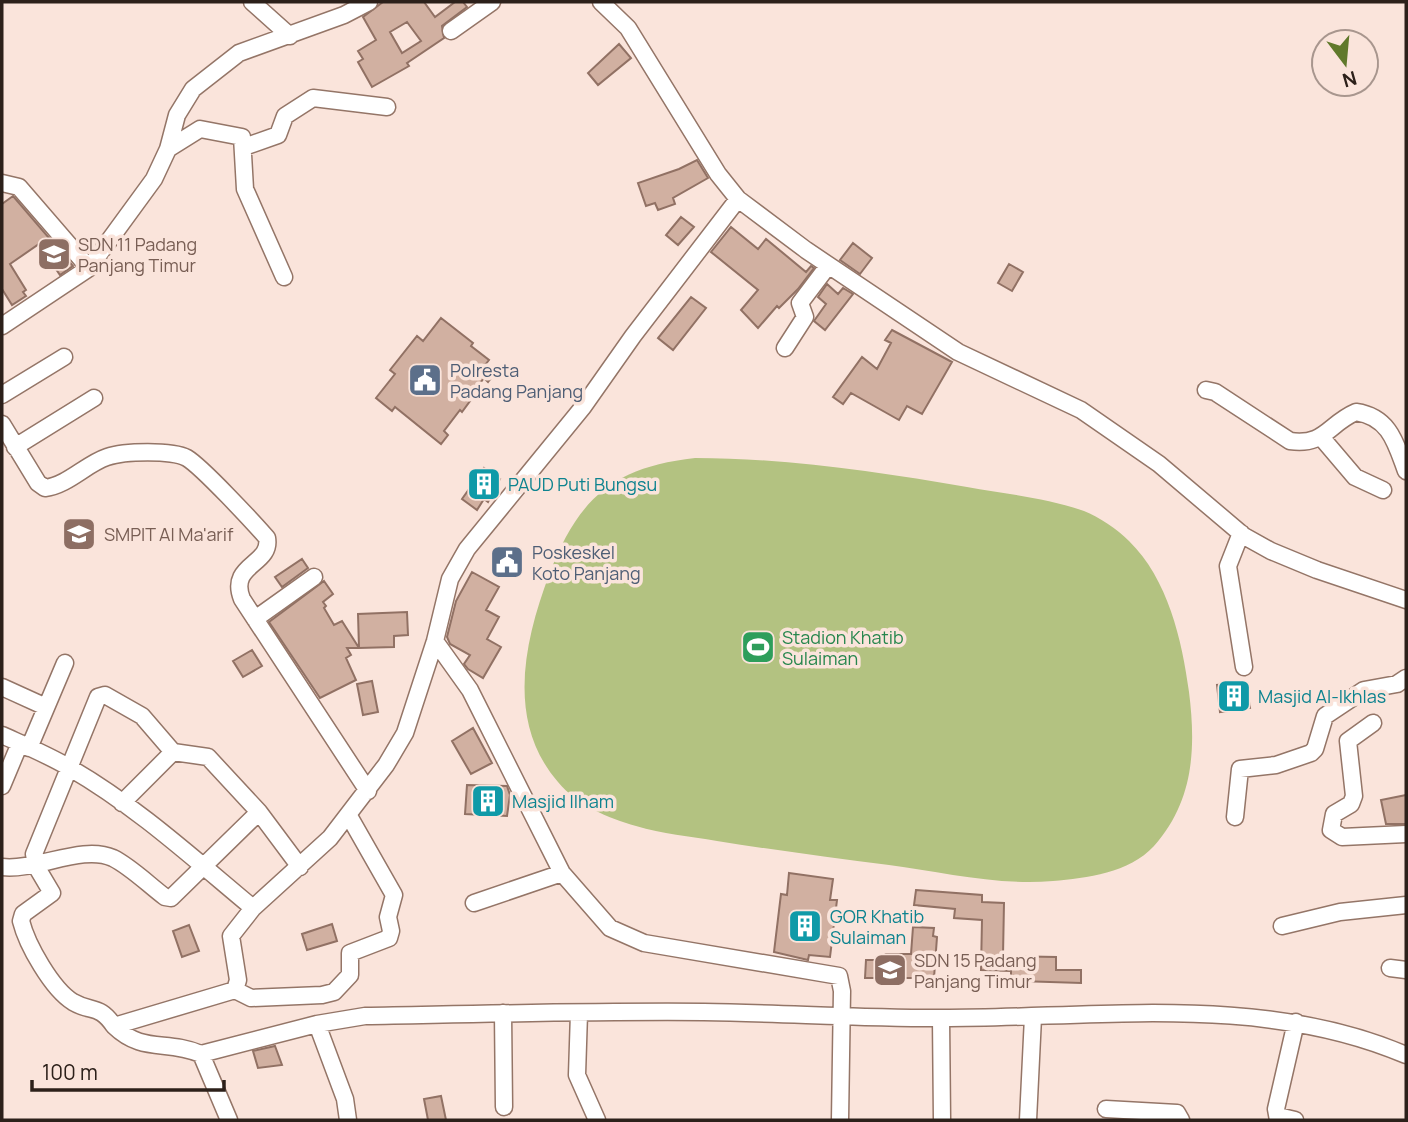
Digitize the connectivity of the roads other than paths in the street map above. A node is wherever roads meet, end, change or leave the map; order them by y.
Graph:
1 (252, 2) edge
2 (369, 2) edge
3 (492, 2) edge
4 (601, 2) edge
5 (451, 31) dead end
6 (290, 36) junction
7 (387, 107) dead end
8 (244, 147) junction
9 (168, 149) junction
10 (2, 183) edge
11 (738, 198) junction
12 (828, 266) junction
13 (89, 268) junction
14 (284, 277) dead end
15 (2, 326) edge
16 (785, 348) dead end
17 (64, 357) dead end
18 (1206, 390) dead end
19 (2, 394) edge
20 (94, 398) dead end
21 (2, 424) edge
22 (1321, 437) junction
23 (15, 447) junction
24 (1406, 471) edge
25 (1383, 490) dead end
26 (1241, 533) junction
27 (314, 577) dead end
28 (1406, 600) edge
29 (255, 619) junction
30 (435, 641) junction
31 (65, 663) dead end
32 (1244, 667) dead end
33 (1406, 678) edge
34 (2, 687) edge
35 (46, 707) junction
36 (1373, 723) dead end
37 (2, 735) edge
38 (24, 746) junction
39 (173, 752) junction
40 (69, 767) junction
41 (2, 786) edge
42 (368, 791) junction
43 (122, 803) junction
44 (258, 812) junction
45 (349, 816) junction
46 (1235, 817) dead end
47 (1406, 834) edge
48 (36, 866) junction
49 (2, 867) edge
50 (205, 867) junction
51 (300, 867) junction
52 (562, 873) junction
53 (474, 903) dead end
54 (1406, 905) edge
55 (253, 908) junction
56 (1282, 926) dead end
57 (235, 990) junction
58 (503, 1013) junction
59 (579, 1013) junction
60 (1033, 1017) junction
61 (841, 1018) junction
62 (941, 1018) junction
63 (1296, 1022) junction
64 (317, 1024) junction
65 (114, 1026) junction
66 (201, 1054) junction
67 (1406, 1055) edge
68 (504, 1107) dead end
69 (1106, 1109) dead end
70 (1278, 1118) edge
71 (229, 1120) edge
72 (348, 1120) edge
73 (597, 1120) edge
74 (840, 1120) edge
75 (942, 1120) edge
76 (1028, 1120) edge
77 (1181, 1120) edge
78 (1295, 1120) edge

1 - 6 street
2 - 6 street
3 - 5 street
4 - 11 street
6 - 9 street
7 - 8 street
8 - 9 street
8 - 14 street
9 - 13 street
10 - 13 street
11 - 12 street
11 - 30 street
12 - 16 street
12 - 26 street
13 - 15 street
17 - 19 street
18 - 22 street
20 - 23 street
21 - 23 street
22 - 24 street
22 - 25 street
23 - 29 street
26 - 28 street
26 - 32 street
27 - 29 street
29 - 42 street
30 - 42 street
30 - 52 street
31 - 35 street
33 - 46 street
34 - 35 street
35 - 38 street
36 - 47 street
37 - 38 street
38 - 40 street
38 - 41 street
39 - 40 street
39 - 43 street
39 - 44 street
40 - 43 street
40 - 48 street
42 - 45 street
43 - 50 street
44 - 50 street
44 - 51 street
45 - 51 street
45 - 57 street
48 - 49 street
48 - 50 street
48 - 65 street
50 - 55 street
51 - 55 street
52 - 53 street
52 - 61 street
54 - 56 street
55 - 57 street
57 - 65 street
58 - 59 street
58 - 64 street
58 - 68 street
59 - 61 street
59 - 73 street
60 - 62 street
60 - 63 street
60 - 76 street
61 - 62 street
61 - 74 street
62 - 75 street
63 - 67 street
63 - 70 street
64 - 66 street
64 - 72 street
65 - 66 street
66 - 71 street
69 - 77 street
70 - 78 street

